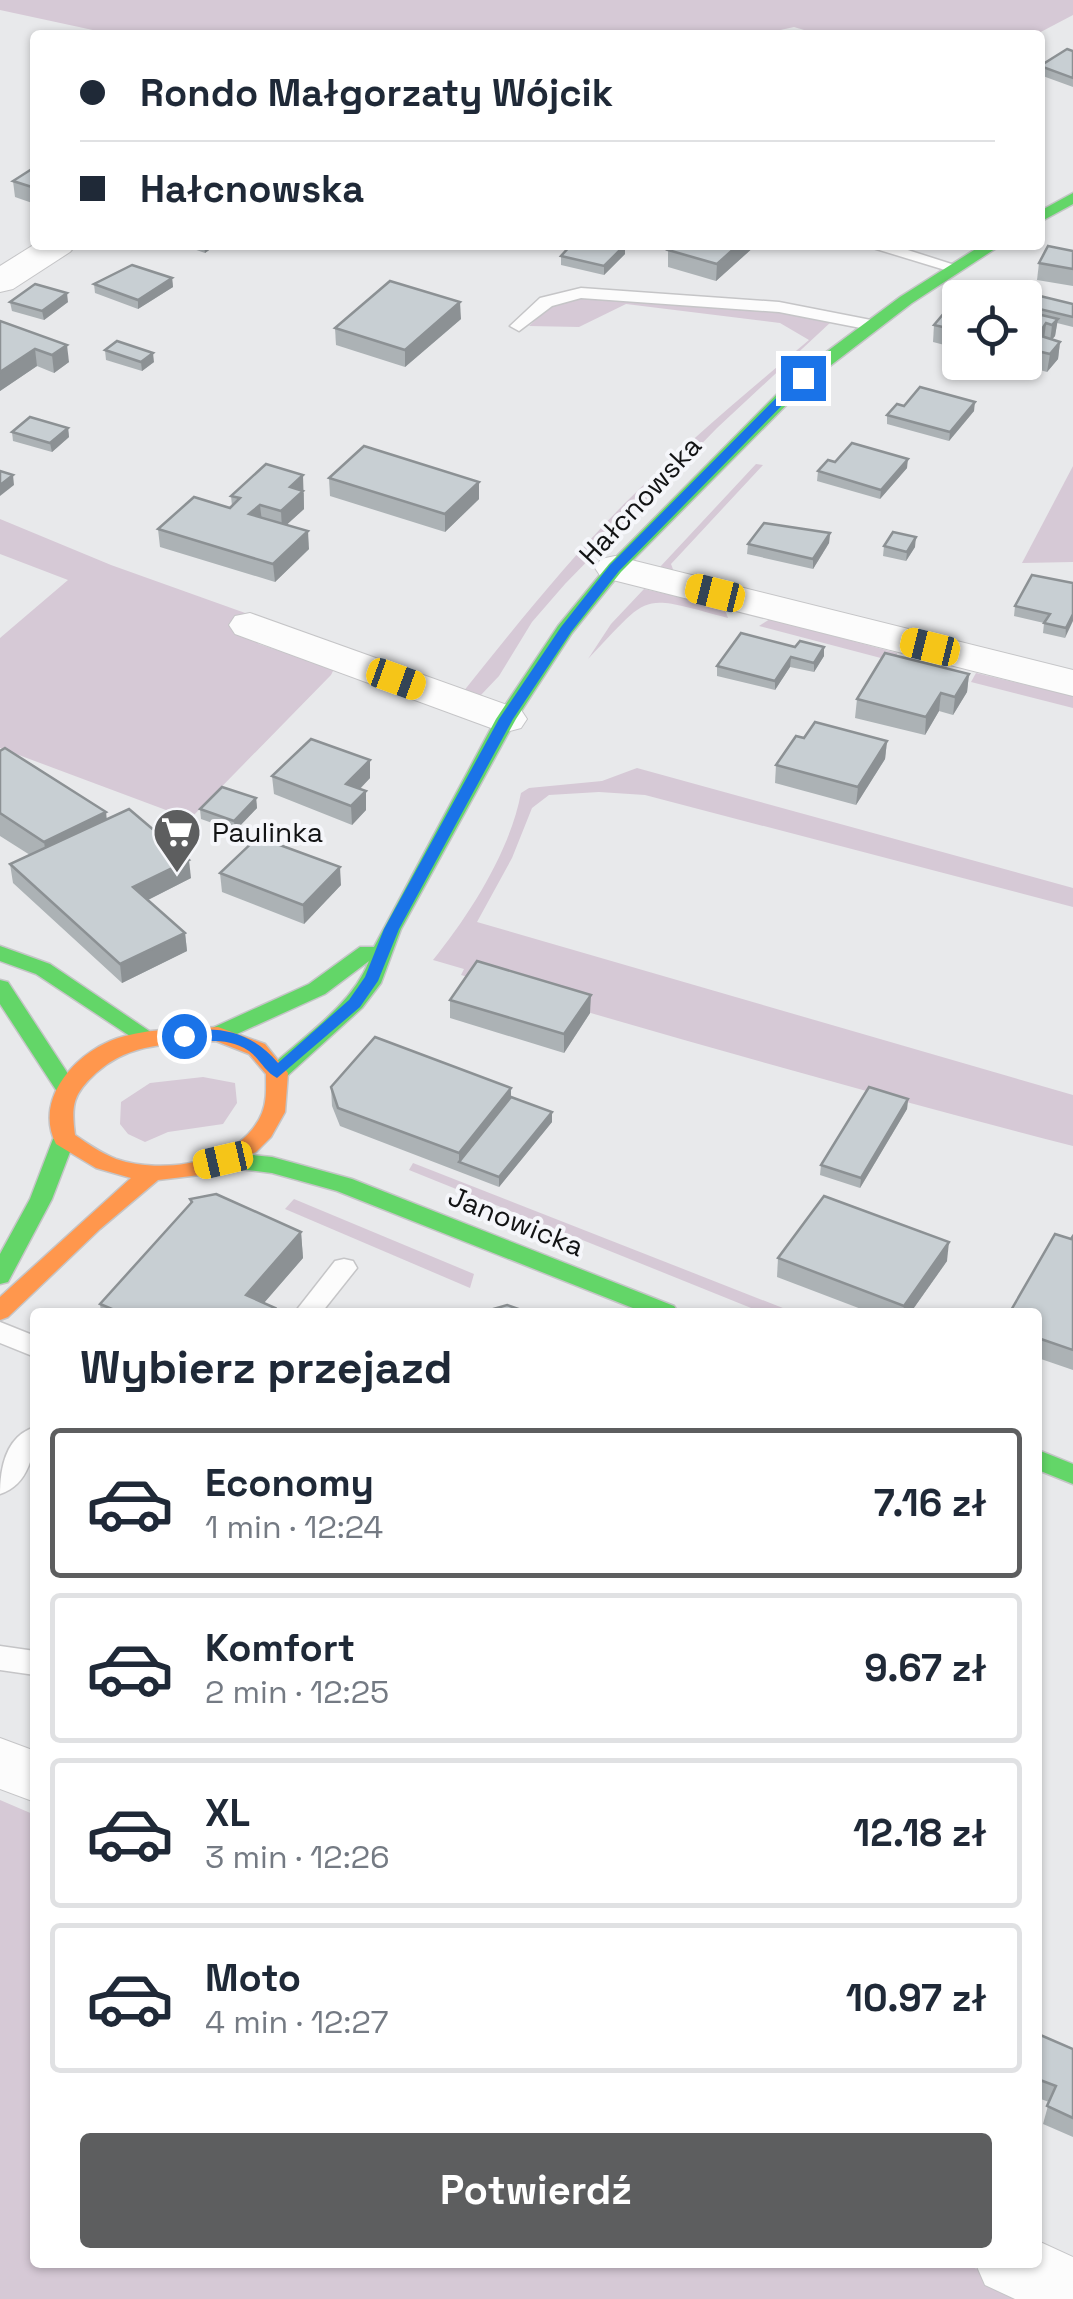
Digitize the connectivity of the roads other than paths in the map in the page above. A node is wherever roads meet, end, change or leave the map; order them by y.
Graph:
1 (1073, 198) edge
2 (1045, 215) edge
3 (50, 250) edge
4 (890, 250) edge
5 (985, 250) edge
6 (955, 268) junction
7 (0, 281) edge
8 (871, 325) junction
9 (519, 326) dead end
10 (615, 568) junction
11 (250, 625) dead end
12 (1073, 683) edge
13 (506, 719) junction
14 (391, 929) junction
15 (0, 953) edge
16 (0, 987) edge
17 (218, 1034) junction
18 (150, 1039) junction
19 (277, 1073) junction
20 (66, 1088) junction
21 (64, 1140) junction
22 (311, 1152) dead end
23 (223, 1160) junction
24 (152, 1174) junction
25 (344, 1185) junction
26 (344, 1268) dead end
27 (0, 1276) edge
28 (311, 1308) edge
29 (656, 1308) edge
30 (0, 1311) edge
31 (0, 1332) edge
32 (30, 1345) edge
33 (30, 1443) edge
34 (1042, 1462) edge
35 (1073, 1474) edge
36 (0, 1482) edge
37 (0, 1658) edge
38 (30, 1662) edge
39 (0, 1763) edge
40 (30, 1775) edge
41 (1022, 2268) edge
42 (1073, 2291) edge

1 - 2 street
3 - 7 street
4 - 6 lane
5 - 6 street, Hałcnowska
6 - 8 street, Hałcnowska
8 - 9 lane
8 - 10 street, Hałcnowska
10 - 12 street
10 - 13 street, Hałcnowska
11 - 13 street
13 - 14 street, Hałcnowska
14 - 17 street, Hałcnowska
14 - 19 street, Hałcnowska
15 - 18 street
16 - 20 street
17 - 18 street
17 - 19 street
18 - 20 street
19 - 23 street
20 - 21 street
21 - 24 street
21 - 27 street
22 - 25 street, Janowicka
23 - 24 street
23 - 25 street, Janowicka
24 - 30 street
25 - 29 street, Janowicka
26 - 28 lane
31 - 32 lane
33 - 36 lane
34 - 35 street
37 - 38 lane
39 - 40 street
41 - 42 street

